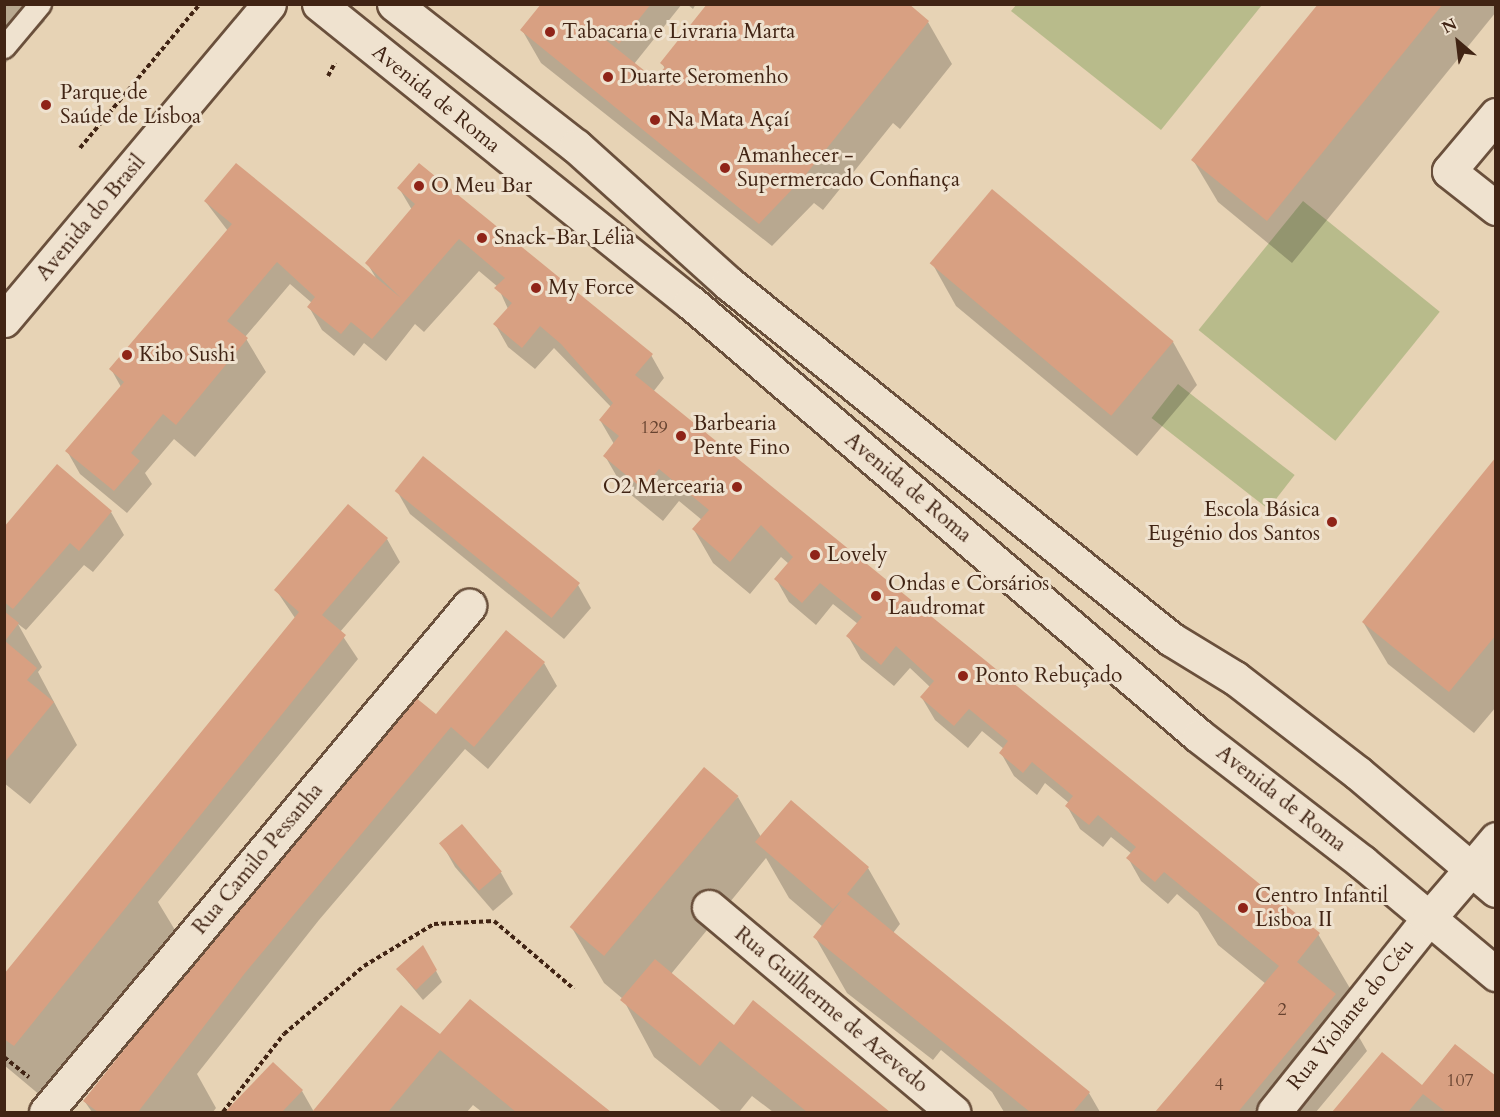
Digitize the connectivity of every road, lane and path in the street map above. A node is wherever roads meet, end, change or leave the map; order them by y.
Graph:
1 (40, 4) edge
2 (200, 4) edge
3 (269, 4) edge
4 (319, 4) edge
5 (394, 4) edge
6 (423, 16) edge
7 (4, 47) edge
8 (1496, 115) edge
9 (80, 148) dead end
10 (1496, 208) edge
11 (4, 320) edge
12 (469, 606) dead end
13 (1496, 839) edge
14 (1471, 869) junction
15 (1496, 890) edge
16 (709, 907) dead end
17 (1429, 918) junction
18 (1496, 974) edge
19 (574, 989) dead end
20 (46, 1113) edge
21 (223, 1113) edge
22 (953, 1113) edge
23 (1274, 1113) edge

1 - 7 lane
2 - 9 path
3 - 11 main road, Avenida do Brasil
4 - 17 main road, Avenida de Roma
5 - 6 main road
6 - 14 main road
8 - 10 main road
12 - 20 main road, Rua Camilo Pessanha
13 - 14 main road, Rua Violante do Céu
14 - 15 main road
14 - 17 main road, Rua Violante do Céu
16 - 22 main road, Rua Guilherme de Azevedo
17 - 18 main road, Avenida de Roma
17 - 23 main road, Rua Violante do Céu
19 - 21 path

